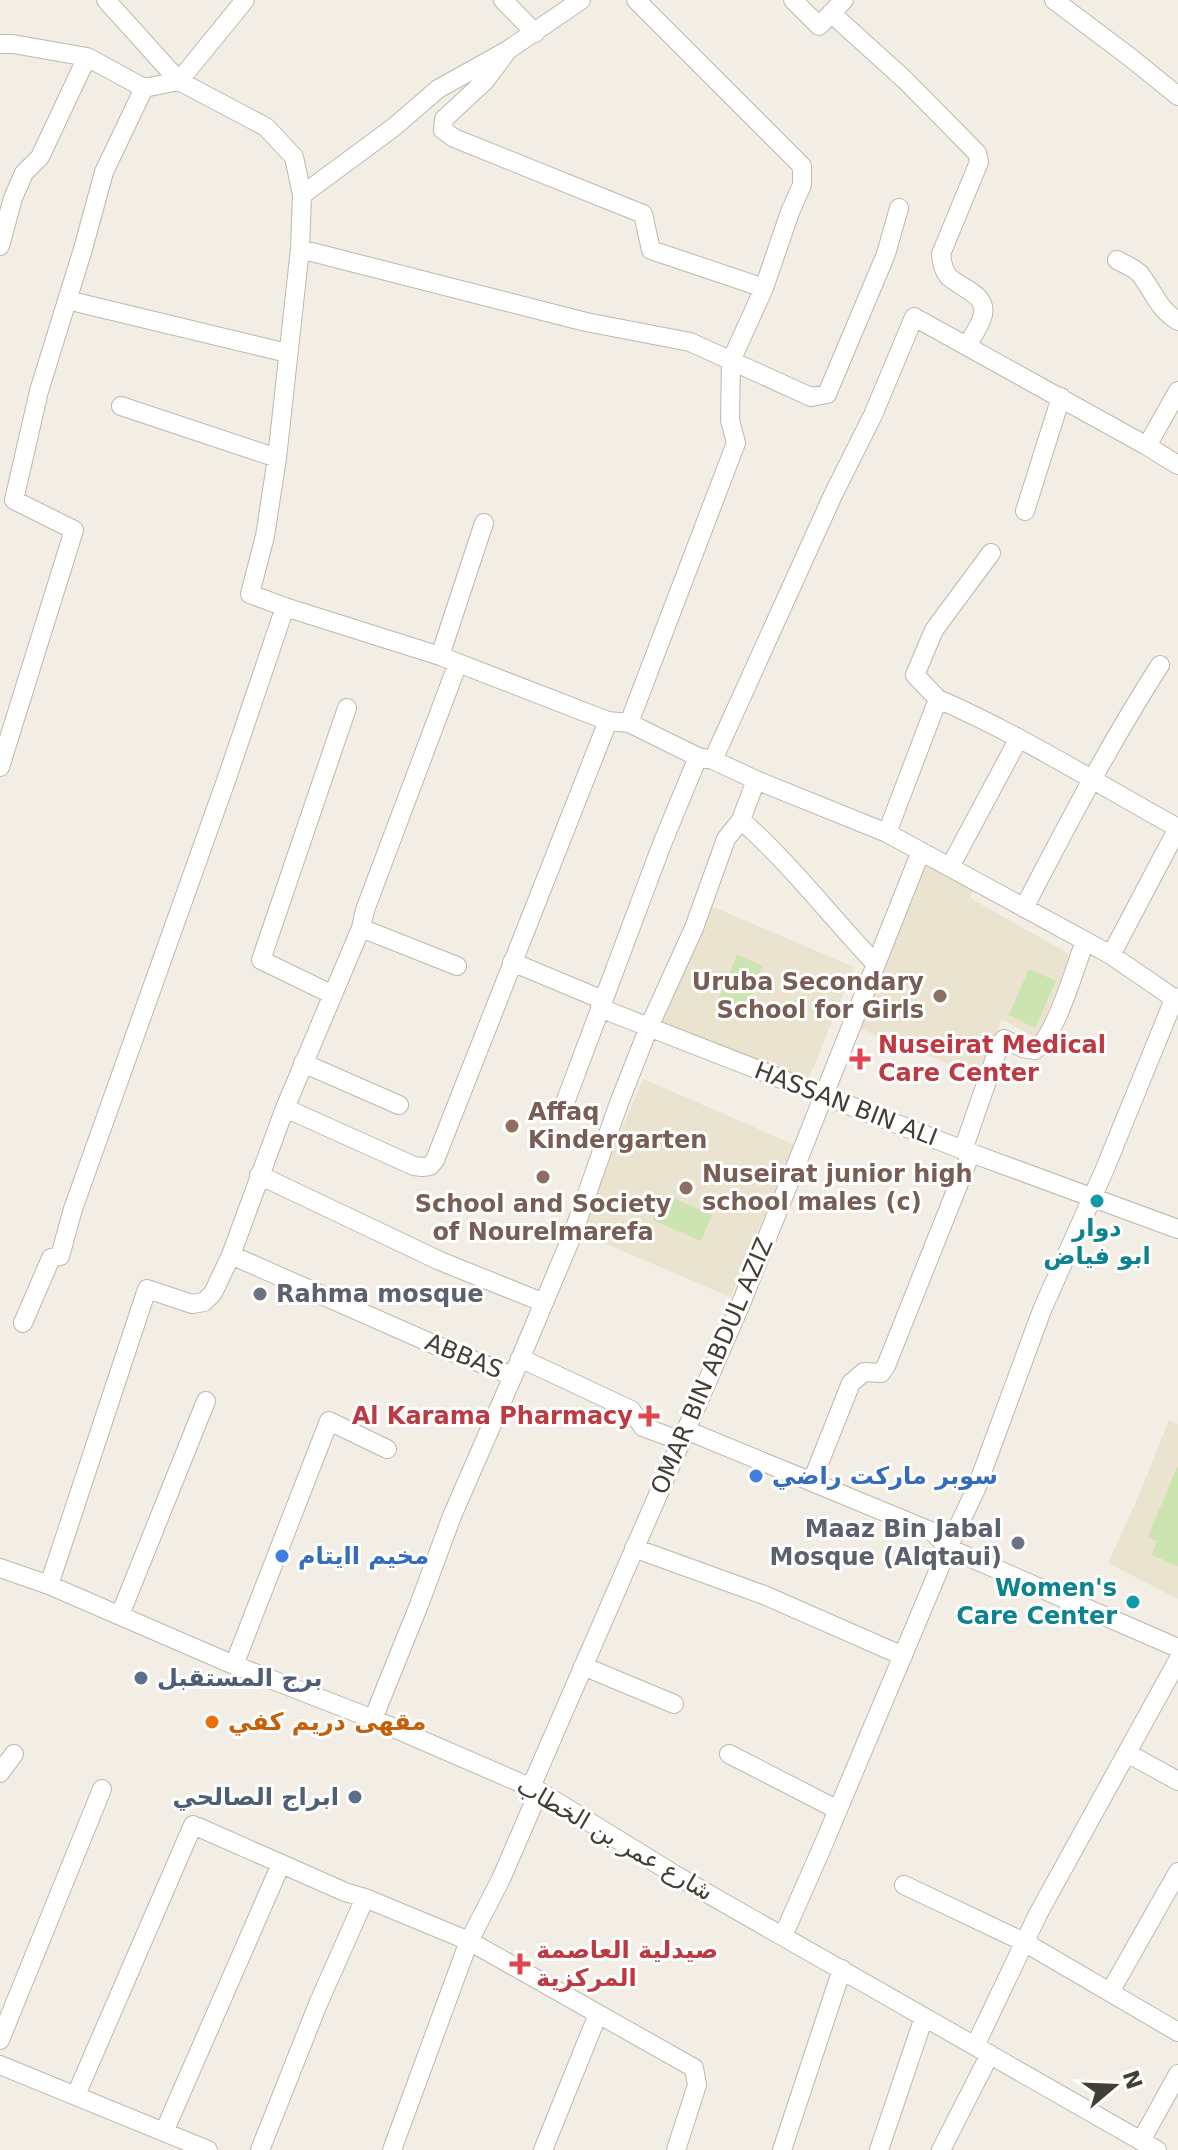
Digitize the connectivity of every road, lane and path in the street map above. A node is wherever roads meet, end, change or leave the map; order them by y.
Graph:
1 (106, 0) edge
2 (245, 0) edge
3 (503, 0) edge
4 (581, 0) edge
5 (636, 0) edge
6 (793, 0) edge
7 (1054, 0) edge
8 (838, 6) edge
9 (535, 33) junction
10 (0, 44) edge
11 (508, 50) junction
12 (87, 57) junction
13 (179, 81) junction
14 (144, 88) junction
15 (1178, 96) edge
16 (6, 195) edge
17 (302, 195) junction
18 (899, 208) dead end
19 (0, 246) edge
20 (300, 249) junction
21 (1117, 260) dead end
22 (764, 288) junction
23 (67, 300) junction
24 (1178, 321) edge
25 (967, 346) junction
26 (287, 353) junction
27 (731, 361) junction
28 (1178, 391) edge
29 (1061, 397) junction
30 (121, 406) dead end
31 (1147, 446) junction
32 (277, 458) junction
33 (1178, 465) edge
34 (1025, 511) dead end
35 (484, 523) dead end
36 (991, 553) dead end
37 (285, 607) junction
38 (440, 656) junction
39 (458, 663) junction
40 (1160, 665) dead end
41 (938, 699) junction
42 (347, 708) dead end
43 (608, 721) junction
44 (629, 723) junction
45 (5, 731) edge
46 (1019, 738) junction
47 (705, 758) junction
48 (0, 767) edge
49 (756, 780) junction
50 (1091, 780) junction
51 (741, 820) junction
52 (887, 833) junction
53 (921, 851) junction
54 (950, 867) junction
55 (1024, 908) junction
56 (361, 928) junction
57 (1085, 941) junction
58 (1111, 955) junction
59 (512, 962) junction
60 (875, 963) junction
61 (457, 966) dead end
62 (331, 994) junction
63 (1176, 999) edge
64 (602, 1004) junction
65 (649, 1027) junction
66 (303, 1063) junction
67 (824, 1095) junction
68 (399, 1105) dead end
69 (285, 1108) junction
70 (563, 1108) dead end
71 (967, 1152) junction
72 (259, 1175) junction
73 (1090, 1198) junction
74 (1178, 1229) edge
75 (231, 1255) junction
76 (542, 1302) junction
77 (23, 1323) dead end
78 (517, 1367) junction
79 (206, 1401) dead end
80 (683, 1436) junction
81 (387, 1449) dead end
82 (812, 1481) junction
83 (634, 1548) junction
84 (948, 1548) junction
85 (0, 1568) edge
86 (49, 1585) junction
87 (120, 1615) junction
88 (1178, 1648) edge
89 (903, 1656) junction
90 (1178, 1660) edge
91 (234, 1665) junction
92 (583, 1666) junction
93 (674, 1704) dead end
94 (373, 1719) junction
95 (1127, 1753) junction
96 (14, 1754) dead end
97 (729, 1754) dead end
98 (0, 1773) edge
99 (1178, 1781) edge
100 (102, 1789) dead end
101 (535, 1789) junction
102 (838, 1810) junction
103 (281, 1864) junction
104 (1178, 1872) edge
105 (904, 1885) dead end
106 (365, 1898) junction
107 (783, 1936) junction
108 (469, 1941) junction
109 (1024, 1942) junction
110 (842, 1969) junction
111 (1110, 1992) junction
112 (598, 2014) junction
113 (924, 2017) junction
114 (1178, 2032) edge
115 (0, 2040) edge
116 (982, 2050) junction
117 (0, 2065) edge
118 (1178, 2074) edge
119 (76, 2095) junction
120 (164, 2132) junction
121 (1149, 2145) edge
122 (208, 2150) edge
123 (260, 2150) edge
124 (392, 2150) edge
125 (543, 2150) edge
126 (676, 2150) edge
127 (782, 2150) edge
128 (879, 2150) edge
129 (941, 2150) edge

1 - 13 street
2 - 13 street
3 - 9 street
4 - 9 street
5 - 22 street
6 - 8 street
7 - 15 street
8 - 25 street
9 - 11 street
10 - 12 street
11 - 17 street
11 - 22 street
12 - 14 street
12 - 16 street
13 - 14 street
13 - 17 street
14 - 23 street
16 - 19 street
17 - 20 street
18 - 27 street
20 - 26 street
20 - 27 street
21 - 24 street
22 - 27 street
23 - 26 street
23 - 45 street
25 - 29 street
25 - 47 street
26 - 32 street
27 - 44 street
28 - 31 street
29 - 31 street
29 - 34 street
30 - 32 street
31 - 33 street
32 - 37 street
35 - 38 street
36 - 41 street
37 - 38 street
37 - 77 street
38 - 39 street
39 - 43 street
39 - 56 street
40 - 50 street
41 - 46 street
41 - 52 street
42 - 62 street
43 - 44 street
43 - 59 street
44 - 47 street
45 - 48 street
46 - 50 street
46 - 54 street
47 - 49 street
47 - 64 street
49 - 51 street
49 - 52 street
50 - 55 street
50 - 58 street
51 - 60 street
51 - 65 street
52 - 53 street
53 - 54 street
53 - 60 street, OMAR BIN ABDUL AZIZ
54 - 55 street
55 - 57 street
56 - 61 street
56 - 62 street
57 - 58 street
57 - 71 street
58 - 63 street
59 - 64 street, HASSAN BIN ALI
59 - 69 street
60 - 67 street, OMAR BIN ABDUL AZIZ
62 - 66 street
63 - 73 street
64 - 65 street, HASSAN BIN ALI
64 - 70 street
65 - 67 street, HASSAN BIN ALI
65 - 76 street
66 - 68 street
66 - 69 street
67 - 71 street, HASSAN BIN ALI
67 - 80 street, OMAR BIN ABDUL AZIZ
69 - 72 street
71 - 73 street, HASSAN BIN ALI
71 - 82 street
72 - 75 street
72 - 76 street
73 - 74 street, HASSAN BIN ALI
73 - 84 street
75 - 78 street, ABBAS
75 - 86 street
76 - 78 street
78 - 80 street, ABBAS
78 - 94 street
79 - 87 street
80 - 82 street, ABBAS
80 - 83 street, OMAR BIN ABDUL AZIZ
81 - 91 street
82 - 84 street, ABBAS
83 - 89 street
83 - 92 street, OMAR BIN ABDUL AZIZ
84 - 88 street, ABBAS
84 - 89 street
85 - 86 street, شارع عمر بن الخطاب
86 - 87 street, شارع عمر بن الخطاب
87 - 91 street, شارع عمر بن الخطاب
89 - 102 street
90 - 95 street
91 - 94 street, شارع عمر بن الخطاب
92 - 93 street
92 - 101 street, OMAR BIN ABDUL AZIZ
94 - 101 street, شارع عمر بن الخطاب
95 - 99 street
95 - 109 street
96 - 98 street
97 - 102 street
100 - 115 street
101 - 107 street, شارع عمر بن الخطاب
101 - 108 street, OMAR BIN ABDUL AZIZ
102 - 107 street
103 - 106 street
103 - 119 street
103 - 120 street
104 - 111 street
105 - 109 street
106 - 108 street
106 - 123 street
107 - 110 street, شارع عمر بن الخطاب
108 - 112 street
108 - 124 street, OMAR BIN ABDUL AZIZ
109 - 111 street
109 - 116 street
110 - 113 street, شارع عمر بن الخطاب
110 - 127 street
111 - 114 street
112 - 125 street
112 - 126 street
113 - 116 street, شارع عمر بن الخطاب
113 - 128 street
116 - 121 street, شارع عمر بن الخطاب
116 - 129 street
117 - 119 street
118 - 121 street
119 - 120 street
120 - 122 street

